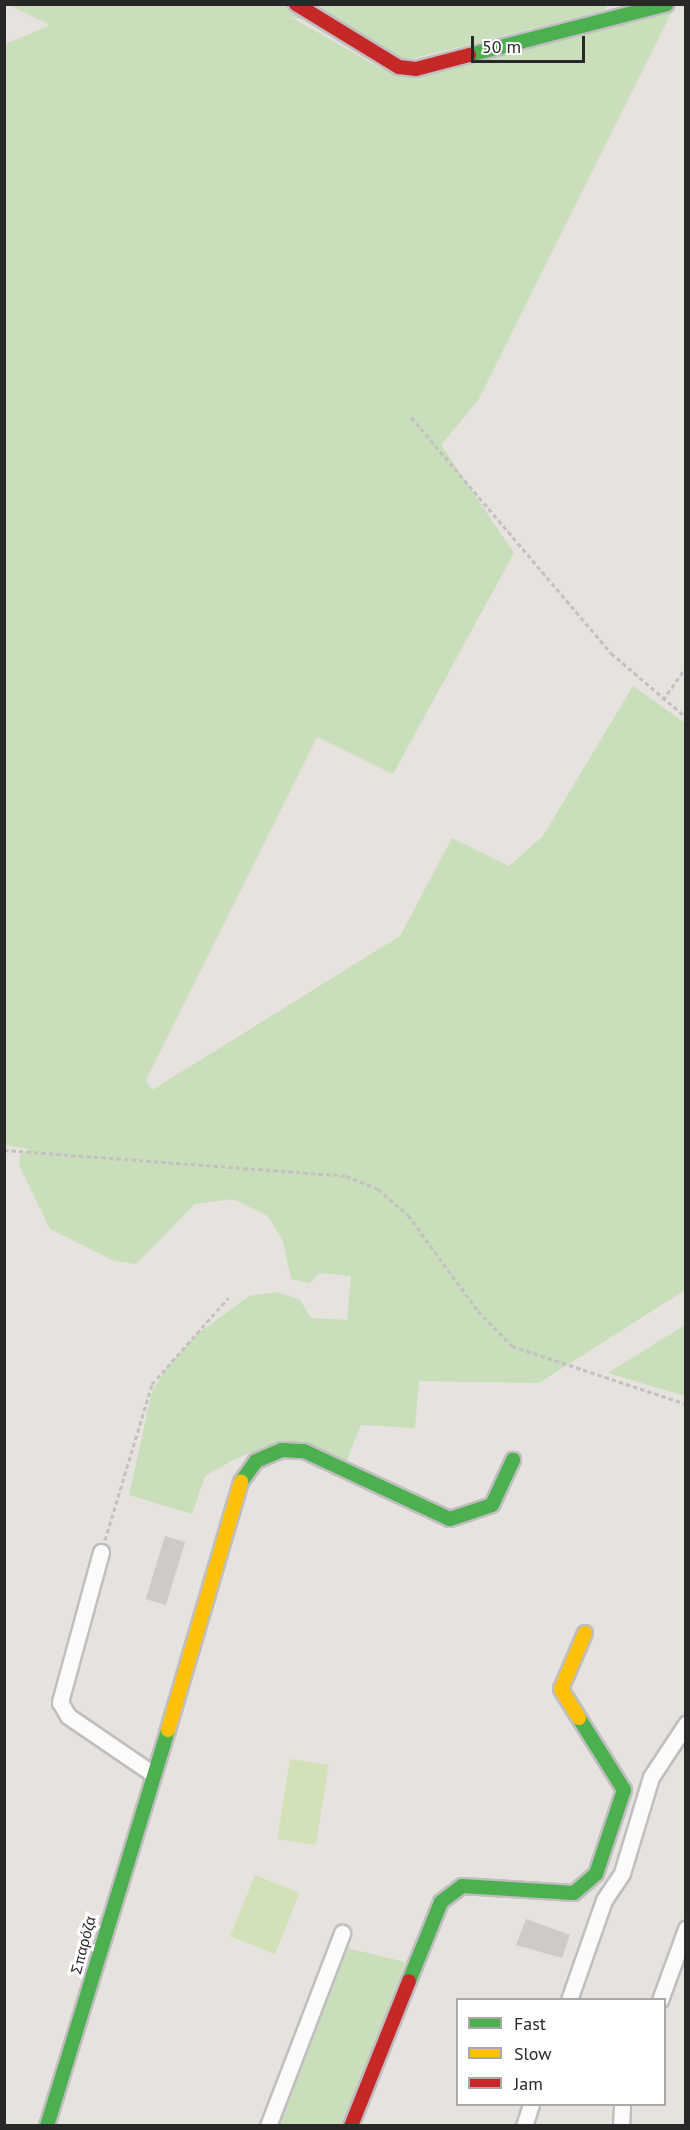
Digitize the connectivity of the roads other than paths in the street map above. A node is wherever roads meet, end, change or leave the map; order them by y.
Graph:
1 (296, 4) edge
2 (667, 4) edge
3 (513, 1460) dead end
4 (101, 1552) road end
5 (585, 1633) dead end
6 (686, 1724) edge
7 (153, 1774) junction
8 (686, 1929) edge
9 (342, 1934) dead end
10 (570, 1998) edge
11 (661, 1998) edge
12 (530, 2106) edge
13 (622, 2106) edge
14 (47, 2126) edge
15 (268, 2126) edge
16 (351, 2126) edge
17 (524, 2126) edge
18 (621, 2126) edge

1 - 2 street
3 - 7 street, Σπαρόζα
4 - 7 street
5 - 16 street
6 - 10 street
7 - 14 street, Σπαρόζα
8 - 11 street
9 - 15 street
12 - 17 street
13 - 18 street

